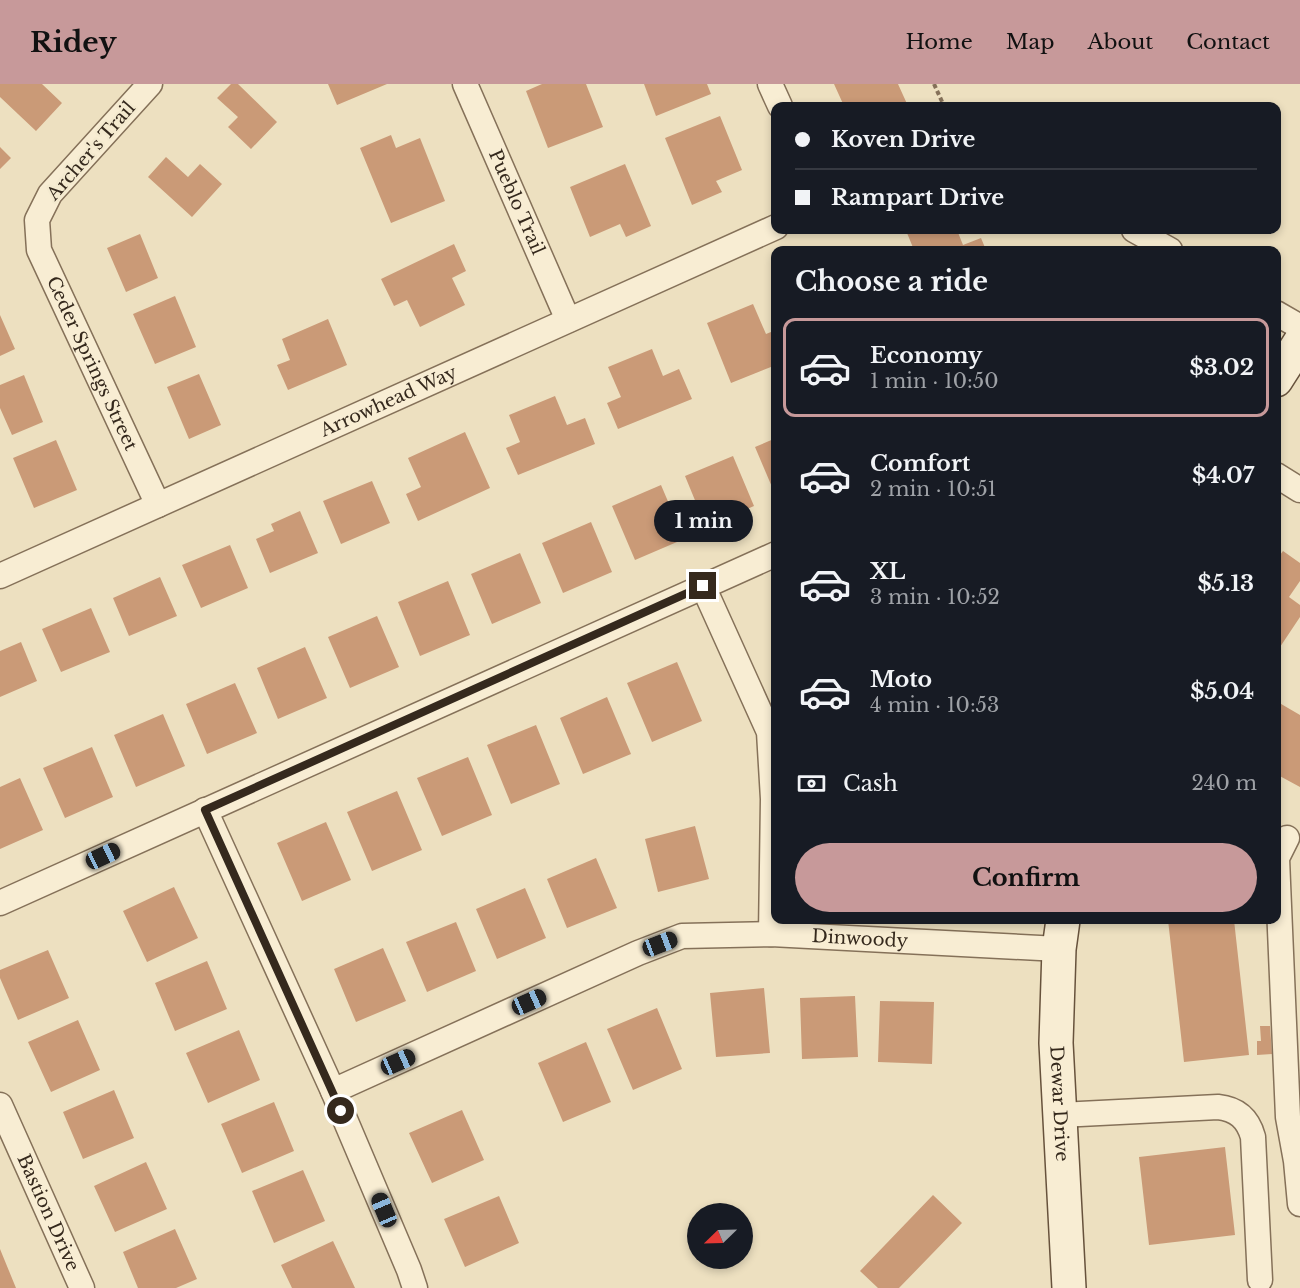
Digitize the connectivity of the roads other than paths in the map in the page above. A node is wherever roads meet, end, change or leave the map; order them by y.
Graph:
1 (150, 84) edge
2 (465, 84) edge
3 (770, 84) edge
4 (778, 102) edge
5 (37, 220) joint
6 (771, 228) edge
7 (1141, 234) edge
8 (1163, 246) edge
9 (1281, 316) edge
10 (568, 320) junction
11 (1300, 327) edge
12 (1300, 342) edge
13 (1281, 372) edge
14 (1281, 478) edge
15 (1300, 490) edge
16 (158, 505) junction
17 (771, 556) edge
18 (0, 576) edge
19 (703, 586) junction
20 (771, 766) edge
21 (205, 810) junction
22 (0, 903) edge
23 (771, 924) edge
24 (1279, 924) edge
25 (771, 934) junction
26 (1061, 934) edge
27 (333, 1091) junction
28 (0, 1106) edge
29 (1060, 1115) junction
30 (1300, 1204) edge
31 (1260, 1280) dead end
32 (82, 1288) edge
33 (415, 1288) edge
34 (1069, 1288) edge

1 - 5 street, Archer's Trail
2 - 10 street, Pueblo Trail
3 - 4 street
5 - 16 street, Ceder Springs Street
6 - 10 street, Arrowhead Way
7 - 8 street
9 - 11 street
10 - 16 street, Arrowhead Way
12 - 13 street
14 - 15 street
16 - 18 street, Arrowhead Way
17 - 19 street
19 - 20 street
19 - 21 street
21 - 22 street
21 - 27 street
23 - 25 street
24 - 30 street
25 - 26 street, Dinwoody
25 - 27 street, Dinwoody
26 - 29 street, Dewar Drive
27 - 33 street
28 - 32 street, Bastion Drive
29 - 31 street
29 - 34 street, Dewar Drive

